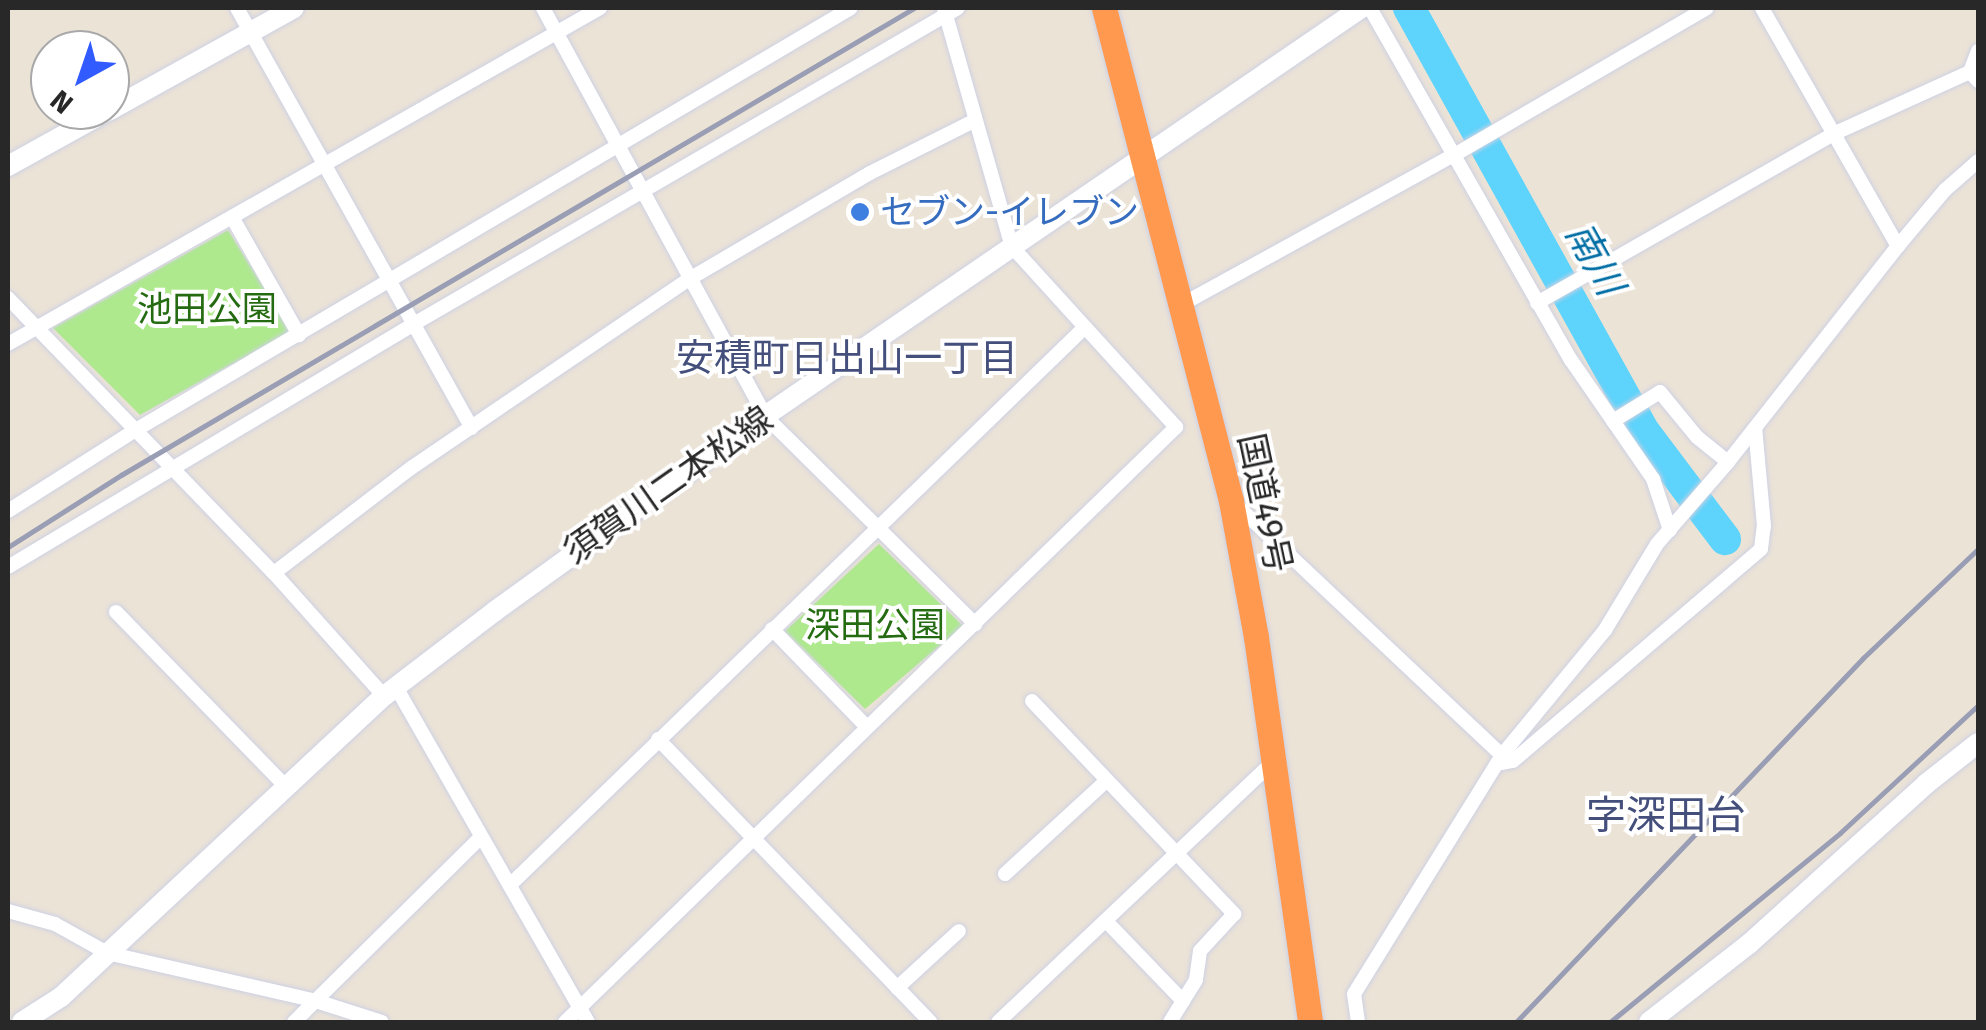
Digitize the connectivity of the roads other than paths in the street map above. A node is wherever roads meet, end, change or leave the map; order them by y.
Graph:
1 (237, 8) edge
2 (294, 8) edge
3 (544, 8) edge
4 (600, 8) edge
5 (851, 8) edge
6 (1104, 8) edge
7 (1361, 8) edge
8 (1370, 8) edge
9 (1707, 8) edge
10 (1762, 8) edge
11 (949, 10) edge
12 (251, 32) junction
13 (556, 32) junction
14 (1978, 51) edge
15 (1974, 77) edge
16 (130, 99) edge
17 (974, 121) junction
18 (74, 130) edge
19 (1831, 135) junction
20 (618, 144) junction
21 (1460, 152) junction
22 (1142, 160) junction
23 (1978, 161) edge
24 (8, 166) edge
25 (323, 166) junction
26 (643, 190) junction
27 (232, 217) junction
28 (1898, 246) junction
29 (1012, 247) junction
30 (690, 278) junction
31 (388, 283) junction
32 (8, 298) edge
33 (1541, 301) junction
34 (1178, 306) junction
35 (412, 325) junction
36 (34, 326) junction
37 (1084, 328) junction
38 (299, 334) junction
39 (8, 344) edge
40 (766, 416) junction
41 (1619, 418) junction
42 (472, 428) junction
43 (1755, 428) junction
44 (134, 431) junction
45 (1728, 462) junction
46 (171, 468) junction
47 (1231, 500) junction
48 (8, 510) edge
49 (878, 526) junction
50 (1670, 530) junction
51 (8, 568) edge
52 (274, 573) junction
53 (116, 612) dead end
54 (974, 624) junction
55 (772, 629) junction
56 (390, 691) junction
57 (1032, 701) dead end
58 (866, 725) junction
59 (658, 739) junction
60 (1978, 743) edge
61 (1500, 759) junction
62 (1274, 762) junction
63 (1105, 782) junction
64 (286, 787) junction
65 (482, 836) junction
66 (752, 836) junction
67 (1178, 854) junction
68 (1005, 874) dead end
69 (510, 885) junction
70 (8, 912) edge
71 (1106, 922) junction
72 (959, 931) dead end
73 (107, 954) junction
74 (897, 988) junction
75 (316, 1001) junction
76 (1183, 1001) junction
77 (581, 1008) junction
78 (22, 1022) edge
79 (294, 1022) edge
80 (382, 1022) edge
81 (565, 1022) edge
82 (588, 1022) edge
83 (930, 1022) edge
84 (998, 1022) edge
85 (1170, 1022) edge
86 (1310, 1022) edge
87 (1358, 1022) edge
88 (1648, 1022) edge

1 - 12 street
2 - 12 main road
3 - 13 street
4 - 13 street
5 - 20 street
6 - 22 highway, 国道49号
7 - 22 main road, 須賀川二本松線
8 - 21 street
9 - 21 street
10 - 19 street
11 - 17 street
11 - 26 street
12 - 16 main road
12 - 25 street
13 - 20 street
13 - 25 street
14 - 15 street
15 - 19 street
17 - 29 street
17 - 30 street
18 - 24 main road
19 - 28 street
19 - 33 street
20 - 26 street
20 - 31 street
21 - 33 street
21 - 34 street
22 - 29 main road, 須賀川二本松線
22 - 34 highway, 国道49号
23 - 28 street
25 - 27 street
25 - 31 street
26 - 30 street
26 - 35 street
27 - 36 street
27 - 38 street
28 - 43 street
29 - 37 street
29 - 40 main road, 須賀川二本松線
30 - 40 street
30 - 42 street
31 - 35 street
31 - 38 street
32 - 36 street
33 - 41 street
34 - 47 highway, 国道49号
35 - 42 street
35 - 46 street
36 - 39 street
36 - 44 street
37 - 49 street
37 - 54 street
38 - 44 street
40 - 49 street
40 - 56 main road, 須賀川二本松線
41 - 45 street
41 - 50 street
42 - 52 street
43 - 45 street
43 - 61 street
44 - 46 street
44 - 48 street
45 - 50 street
46 - 51 street
46 - 52 street
47 - 61 street
47 - 62 highway, 国道49号
49 - 54 street
49 - 55 street
50 - 61 street
52 - 56 street
53 - 64 street
54 - 58 street
55 - 58 street
55 - 59 street
56 - 64 main road, 須賀川二本松線
56 - 65 street
57 - 63 street
58 - 66 street
59 - 66 street
59 - 69 street
60 - 88 main road
61 - 87 street
62 - 67 street
62 - 86 highway, 国道49号
63 - 67 street
63 - 68 street
64 - 73 main road, 須賀川二本松線
65 - 69 street
65 - 75 street
66 - 74 street
66 - 77 street
67 - 71 street
67 - 76 street
69 - 77 street
70 - 73 street
71 - 76 street
71 - 84 street
72 - 74 street
73 - 75 street
73 - 78 main road, 須賀川二本松線
74 - 83 street
75 - 79 street
75 - 80 street
76 - 85 street
77 - 81 street
77 - 82 street

